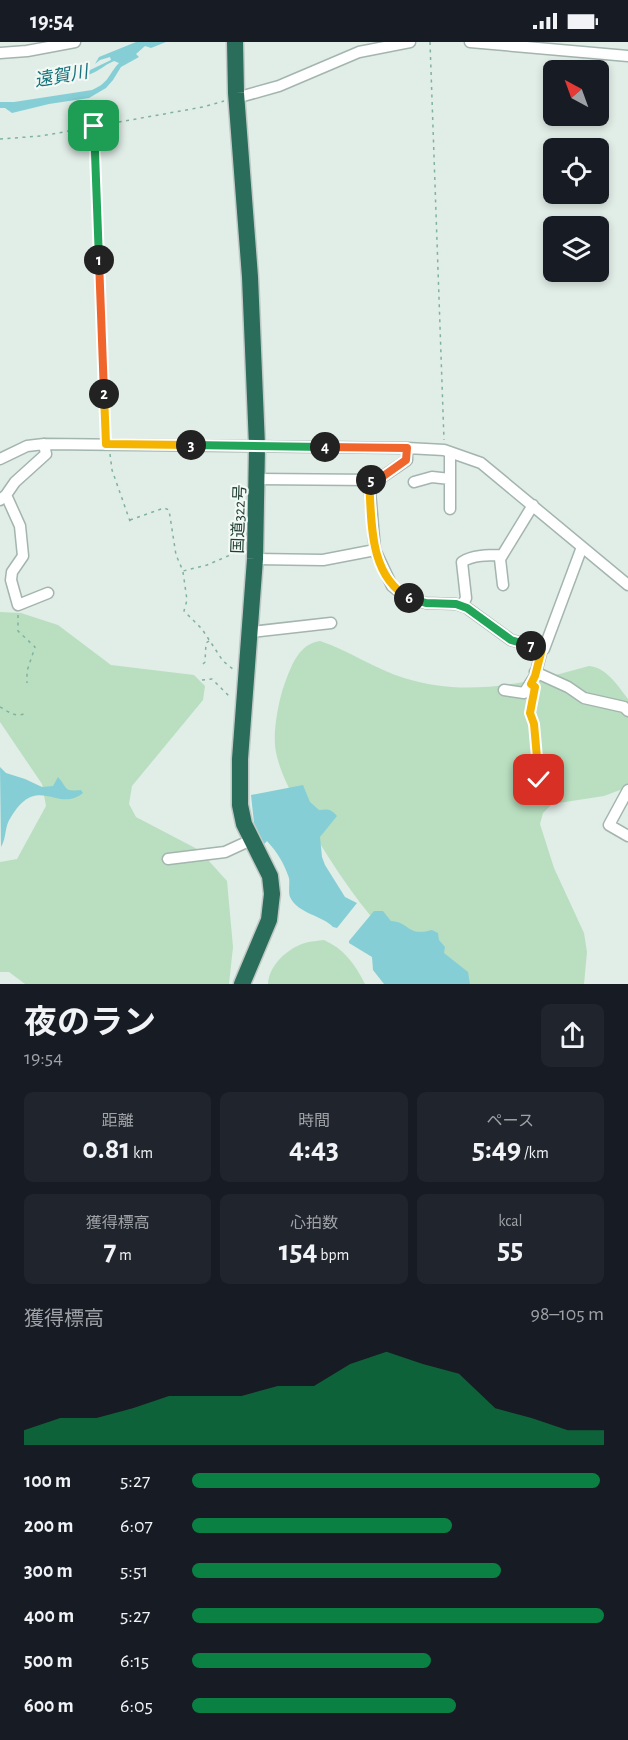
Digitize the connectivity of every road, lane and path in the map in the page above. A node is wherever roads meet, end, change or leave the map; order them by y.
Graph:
1 (75, 42) edge
2 (235, 42) edge
3 (410, 42) edge
4 (430, 42) edge
5 (470, 42) edge
6 (0, 53) edge
7 (628, 56) edge
8 (236, 95) junction
9 (94, 126) junction
10 (0, 139) edge
11 (44, 444) junction
12 (257, 446) junction
13 (407, 448) junction
14 (108, 449) junction
15 (447, 451) junction
16 (0, 459) edge
17 (257, 479) junction
18 (450, 479) junction
19 (369, 480) junction
20 (414, 482) dead end
21 (3, 497) edge
22 (533, 505) junction
23 (450, 509) dead end
24 (130, 520) junction
25 (131, 524) dead end
26 (582, 547) junction
27 (375, 550) junction
28 (255, 553) junction
29 (502, 555) junction
30 (183, 571) junction
31 (503, 585) dead end
32 (628, 585) edge
33 (48, 593) dead end
34 (18, 605) junction
35 (462, 606) junction
36 (331, 622) dead end
37 (251, 632) junction
38 (210, 641) junction
39 (542, 649) junction
40 (202, 664) dead end
41 (535, 672) junction
42 (247, 675) junction
43 (202, 680) dead end
44 (27, 683) dead end
45 (531, 684) junction
46 (504, 690) dead end
47 (0, 707) edge
48 (244, 711) junction
49 (628, 711) edge
50 (27, 712) dead end
51 (539, 780) dead end
52 (628, 790) edge
53 (628, 836) edge
54 (251, 840) junction
55 (168, 859) dead end
56 (242, 984) edge

1 - 6 street
2 - 8 highway, 国道322号
3 - 8 street
4 - 15 path
5 - 7 street
8 - 9 path
8 - 12 highway, 国道322号
9 - 10 path
9 - 14 path
11 - 14 street
11 - 16 street
11 - 21 street
12 - 13 street
12 - 14 street
12 - 17 highway, 国道322号
13 - 15 street
13 - 19 street
14 - 24 path
15 - 18 street
15 - 22 street
17 - 19 street
17 - 28 highway, 国道322号
18 - 20 street
18 - 23 street
19 - 27 street
21 - 34 street
22 - 26 street
22 - 29 street
24 - 25 path
24 - 30 path
26 - 32 street
26 - 39 street
27 - 28 street
27 - 35 street
28 - 30 path
28 - 37 highway, 国道322号
29 - 31 street
29 - 35 street
30 - 38 path
33 - 34 street
34 - 44 path
35 - 39 street
36 - 37 street
37 - 42 highway, 国道322号
38 - 40 path
38 - 42 path
39 - 41 street
41 - 45 street
41 - 49 street
42 - 48 highway, 国道322号
43 - 48 path
45 - 46 street
45 - 51 path
47 - 50 path
48 - 54 highway, 国道322号
52 - 53 street
54 - 55 street
54 - 56 highway, 国道322号

